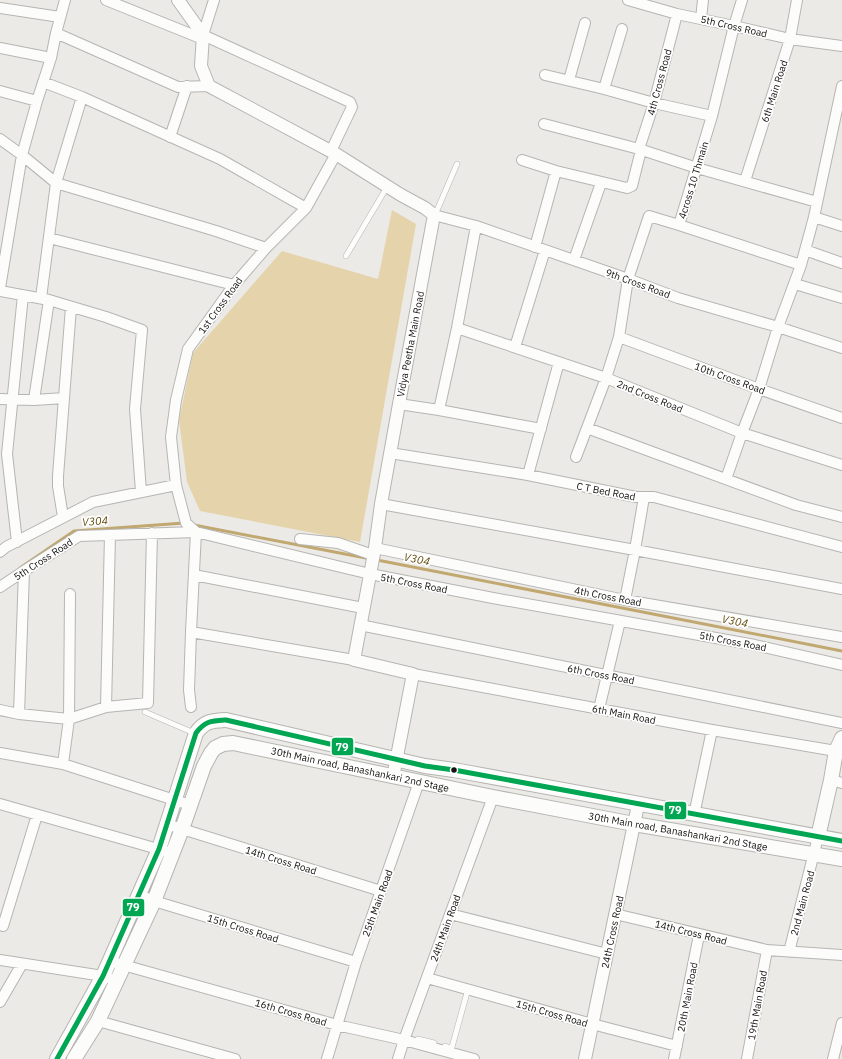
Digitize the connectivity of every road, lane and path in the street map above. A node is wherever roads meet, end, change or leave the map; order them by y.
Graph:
1 (65, 0) edge
2 (106, 0) edge
3 (178, 0) edge
4 (214, 0) edge
5 (628, 0) edge
6 (703, 0) edge
7 (742, 0) edge
8 (797, 0) edge
9 (654, 4) edge
10 (0, 8) edge
11 (677, 14) junction
12 (60, 17) junction
13 (701, 19) junction
14 (585, 23) dead end
15 (734, 26) junction
16 (622, 29) dead end
17 (56, 33) junction
18 (203, 35) junction
19 (790, 39) junction
20 (842, 46) edge
21 (0, 48) edge
22 (51, 58) junction
23 (545, 75) dead end
24 (569, 80) junction
25 (43, 82) junction
26 (187, 86) junction
27 (209, 86) junction
28 (842, 86) edge
29 (604, 89) junction
30 (0, 91) edge
31 (82, 97) junction
32 (37, 101) junction
33 (654, 103) junction
34 (712, 116) junction
35 (544, 124) dead end
36 (170, 137) junction
37 (0, 139) edge
38 (640, 150) junction
39 (334, 152) junction
40 (22, 155) junction
41 (522, 160) dead end
42 (457, 164) dead end
43 (697, 168) junction
44 (556, 171) junction
45 (745, 182) junction
46 (56, 183) junction
47 (601, 183) junction
48 (388, 186) junction
49 (817, 202) junction
50 (306, 208) junction
51 (434, 215) junction
52 (814, 217) junction
53 (679, 225) junction
54 (476, 226) junction
55 (842, 226) edge
56 (49, 238) junction
57 (535, 247) junction
58 (266, 248) junction
59 (545, 250) junction
60 (805, 250) junction
61 (346, 256) dead end
62 (574, 260) junction
63 (842, 263) edge
64 (801, 265) junction
65 (628, 279) junction
66 (794, 284) junction
67 (234, 285) junction
68 (0, 290) edge
69 (23, 295) junction
70 (842, 298) edge
71 (45, 299) junction
72 (71, 307) junction
73 (778, 327) junction
74 (457, 328) junction
75 (619, 337) junction
76 (515, 347) junction
77 (842, 348) edge
78 (559, 362) junction
79 (606, 378) junction
80 (759, 389) junction
81 (64, 398) junction
82 (0, 399) edge
83 (13, 400) junction
84 (34, 400) junction
85 (399, 404) junction
86 (439, 410) junction
87 (842, 418) edge
88 (587, 428) junction
89 (541, 429) junction
90 (742, 433) junction
91 (390, 453) junction
92 (576, 456) dead end
93 (842, 465) edge
94 (528, 475) junction
95 (726, 479) junction
96 (176, 485) junction
97 (141, 492) junction
98 (644, 497) junction
99 (381, 504) junction
100 (63, 517) junction
101 (842, 517) edge
102 (196, 532) junction
103 (152, 533) junction
104 (110, 535) junction
105 (300, 539) dead end
106 (17, 542) junction
107 (842, 547) edge
108 (635, 550) junction
109 (0, 552) edge
110 (372, 560) junction
111 (24, 571) junction
112 (194, 575) junction
113 (0, 587) edge
114 (842, 589) edge
115 (70, 594) dead end
116 (625, 600) junction
117 (363, 608) junction
118 (620, 621) junction
119 (360, 625) junction
120 (191, 632) junction
121 (842, 637) edge
122 (354, 660) junction
123 (842, 665) edge
124 (413, 674) junction
125 (607, 675) junction
126 (106, 707) junction
127 (191, 707) dead end
128 (598, 709) junction
129 (0, 710) edge
130 (145, 712) dead end
131 (19, 714) junction
132 (68, 719) junction
133 (842, 723) edge
134 (196, 729) junction
135 (712, 730) junction
136 (839, 744) edge
137 (0, 753) edge
138 (396, 760) junction
139 (63, 764) junction
140 (393, 777) junction
141 (837, 781) edge
142 (419, 782) junction
143 (493, 797) junction
144 (174, 800) junction
145 (0, 804) edge
146 (190, 805) junction
147 (638, 805) junction
148 (37, 814) junction
149 (694, 814) junction
150 (166, 824) junction
151 (634, 824) junction
152 (182, 829) junction
153 (818, 837) junction
154 (842, 841) edge
155 (165, 852) junction
156 (814, 854) junction
157 (842, 859) edge
158 (381, 891) junction
159 (139, 895) junction
160 (154, 901) junction
161 (450, 914) junction
162 (615, 914) junction
163 (4, 926) dead end
164 (699, 935) junction
165 (766, 950) junction
166 (789, 952) junction
167 (607, 954) junction
168 (842, 955) edge
169 (0, 960) edge
170 (109, 961) junction
171 (356, 962) junction
172 (22, 964) junction
173 (124, 965) junction
174 (110, 978) junction
175 (427, 978) junction
176 (468, 989) junction
177 (0, 1002) edge
178 (98, 1021) junction
179 (842, 1023) edge
180 (592, 1024) junction
181 (337, 1025) junction
182 (404, 1040) junction
183 (416, 1044) junction
184 (677, 1046) junction
185 (57, 1059) edge
186 (74, 1059) edge
187 (235, 1059) edge
188 (327, 1059) edge
189 (398, 1059) edge
190 (474, 1059) edge
191 (585, 1059) edge
192 (674, 1059) edge
193 (748, 1059) edge
194 (833, 1059) edge

1 - 12 street
2 - 18 street, 1st Cross Road
3 - 18 street
4 - 18 street
5 - 9 street, 5th Cross Road
6 - 13 street
7 - 15 street, 4cross 10 Thmain
8 - 19 street, 6th Main Road
9 - 11 street, 5th Cross Road
10 - 12 street
11 - 13 street, 5th Cross Road
11 - 33 street, 4th Cross Road
12 - 17 street
13 - 15 street, 5th Cross Road
14 - 24 street
15 - 19 street, 5th Cross Road
15 - 34 street, 4cross 10 Thmain
16 - 29 street
17 - 22 street
17 - 26 street
18 - 27 street
18 - 39 street, 1st Cross Road
19 - 20 street, 5th Cross Road
19 - 45 street, 6th Main Road
21 - 22 street
22 - 25 street
23 - 24 street
24 - 29 street
25 - 31 street
25 - 32 street
26 - 27 street
26 - 36 street
27 - 39 street
28 - 49 street
29 - 33 street
30 - 32 street
31 - 36 street
31 - 46 street
32 - 40 street
33 - 34 street
33 - 38 street, 4th Cross Road
34 - 43 street, 4cross 10 Thmain
35 - 38 street
36 - 50 street
37 - 40 street
38 - 43 street
38 - 47 street, 4th Cross Road
39 - 48 street
39 - 50 street, 1st Cross Road
40 - 46 street
40 - 68 street
41 - 44 street
42 - 51 lane
43 - 45 street
43 - 53 street, 4cross 10 Thmain
44 - 47 street
44 - 57 street
45 - 49 street
46 - 56 street
46 - 58 street
47 - 62 street
48 - 51 street
48 - 61 lane
49 - 52 street
50 - 58 street, 1st Cross Road
51 - 54 street, 9th Cross Road
51 - 85 street, Vidya Peetha Main Road
52 - 55 street
52 - 60 street
53 - 64 street
53 - 65 street, 4cross 10 Thmain
54 - 57 street, 9th Cross Road
54 - 74 street
56 - 67 street
56 - 71 street
57 - 59 street, 9th Cross Road
58 - 67 street, 1st Cross Road
59 - 62 street, 9th Cross Road
59 - 76 street
60 - 63 street
60 - 64 street
62 - 65 street, 9th Cross Road
64 - 66 street
65 - 73 street, 9th Cross Road
65 - 75 street, 4cross 10 Thmain
66 - 70 street
66 - 73 street
67 - 96 street, 1st Cross Road
68 - 69 street
69 - 71 street
69 - 83 street
71 - 72 street
71 - 84 street
72 - 81 street
72 - 97 street
73 - 77 street, 9th Cross Road
73 - 80 street
74 - 76 street, 2nd Cross Road
74 - 86 street
75 - 79 street, 4cross 10 Thmain
75 - 80 street, 10th Cross Road
76 - 78 street, 2nd Cross Road
78 - 79 street, 2nd Cross Road
78 - 89 street
79 - 88 street, 4cross 10 Thmain
79 - 90 street, 2nd Cross Road
80 - 87 street, 10th Cross Road
80 - 90 street
81 - 84 street
81 - 100 street
82 - 83 street
83 - 84 street
83 - 106 street
85 - 86 street
85 - 91 street, Vidya Peetha Main Road
86 - 89 street
88 - 92 street, 4cross 10 Thmain
88 - 95 street
89 - 94 street
90 - 93 street, 2nd Cross Road
90 - 95 street
91 - 94 street, C T Bed Road
91 - 99 street, Vidya Peetha Main Road
94 - 98 street, C T Bed Road
95 - 101 street
96 - 97 street
96 - 102 street, 1st Cross Road
97 - 100 street
98 - 107 street, C T Bed Road
98 - 108 street
99 - 108 street
99 - 110 street, Vidya Peetha Main Road
100 - 106 street
102 - 103 street, 5th Cross Road
102 - 110 street, 5th Cross Road
102 - 112 street
103 - 104 street, 5th Cross Road
103 - 126 street
104 - 111 street, 5th Cross Road
104 - 126 street
105 - 110 street
106 - 109 street
108 - 114 street
108 - 116 street
110 - 116 street, 4th Cross Road
110 - 117 street, Vidya Peetha Main Road
110 - 118 street, 5th Cross Road
111 - 113 street, 5th Cross Road
111 - 131 street
112 - 117 street
112 - 120 street
115 - 132 street
116 - 121 street, 4th Cross Road
117 - 119 street, Vidya Peetha Main Road
118 - 123 street, 5th Cross Road
118 - 125 street
119 - 122 street, Vidya Peetha Main Road
119 - 125 street, 6th Cross Road
120 - 122 street
120 - 127 street
122 - 124 street
124 - 128 street, 6th Main Road
124 - 138 street
125 - 128 street
125 - 133 street, 6th Cross Road
126 - 132 street
128 - 135 street, 6th Main Road
129 - 131 street
130 - 134 lane
131 - 132 street
132 - 139 street
134 - 138 main road, 30th Main road, Banashankari 2nd Stage
134 - 144 main road, 30th Main road, Banashankari 2nd Stage
135 - 136 street, 6th Main Road
135 - 149 street
136 - 141 main road
137 - 139 street
138 - 140 street
138 - 147 main road, 30th Main road, Banashankari 2nd Stage
139 - 144 street
140 - 142 main road, 30th Main road, Banashankari 2nd Stage
140 - 146 main road, 30th Main road, Banashankari 2nd Stage
141 - 153 main road
142 - 143 main road, 30th Main road, Banashankari 2nd Stage
142 - 158 street, 25th Main Road
143 - 151 main road, 30th Main road, Banashankari 2nd Stage
143 - 161 street, 24th Main Road
144 - 146 street
144 - 150 main road, 30th Main road, Banashankari 2nd Stage
145 - 148 street
146 - 152 main road, 30th Main road, Banashankari 2nd Stage
147 - 149 main road, 30th Main road, Banashankari 2nd Stage
147 - 151 street, 24th Cross Road
148 - 155 street
148 - 163 street
149 - 153 main road, 30th Main road, Banashankari 2nd Stage
150 - 152 street, 14th Cross Road
150 - 155 main road, 30th Main road, Banashankari 2nd Stage
151 - 156 main road, 30th Main road, Banashankari 2nd Stage
151 - 162 street, 24th Cross Road
152 - 155 main road, 30th Main road, Banashankari 2nd Stage
152 - 158 street, 14th Cross Road
153 - 154 main road, 30th Main road, Banashankari 2nd Stage
153 - 156 street, 2nd Main Road
155 - 159 main road, 30th Main road, Banashankari 2nd Stage
155 - 160 main road, 30th Main road, Banashankari 2nd Stage
156 - 157 main road, 30th Main road, Banashankari 2nd Stage
156 - 166 street, 2nd Main Road
158 - 171 street, 25th Main Road
159 - 160 street, 15th Cross Road
159 - 170 main road, 30th Main road, Banashankari 2nd Stage
160 - 171 street, 15th Cross Road
160 - 173 main road, 30th Main road, Banashankari 2nd Stage
161 - 167 street
161 - 175 street, 24th Main Road
162 - 164 street, 14th Cross Road
162 - 167 street, 24th Cross Road
164 - 165 street, 14th Cross Road
164 - 184 street, 20th Main Road
165 - 166 street, 14th Cross Road
165 - 193 street, 19th Main Road
166 - 168 street, 14th Cross Road
167 - 180 street, 24th Cross Road
169 - 172 street
170 - 173 street, 16th Cross Road
170 - 174 main road, 30th Main road, Banashankari 2nd Stage
171 - 181 street, 25th Main Road
172 - 174 street
172 - 177 street
173 - 174 main road, 30th Main road, Banashankari 2nd Stage
173 - 181 street, 16th Cross Road
174 - 178 main road, 30th Main road, Banashankari 2nd Stage
174 - 185 main road, 30th Main road, Banashankari 2nd Stage
175 - 176 street, 15th Cross Road
175 - 182 street, 24th Main Road
176 - 180 street, 15th Cross Road
176 - 183 lane
178 - 186 main road, 30th Main road, Banashankari 2nd Stage
178 - 187 street
179 - 194 street
180 - 184 street, 15th Cross Road
180 - 191 street, 24th Cross Road
181 - 182 street, 16th Cross Road
181 - 188 street, 25th Main Road
182 - 183 street, 16th Cross Road
182 - 189 street, 24th Main Road
183 - 190 street, 16th Cross Road
184 - 192 street, 20th Main Road

